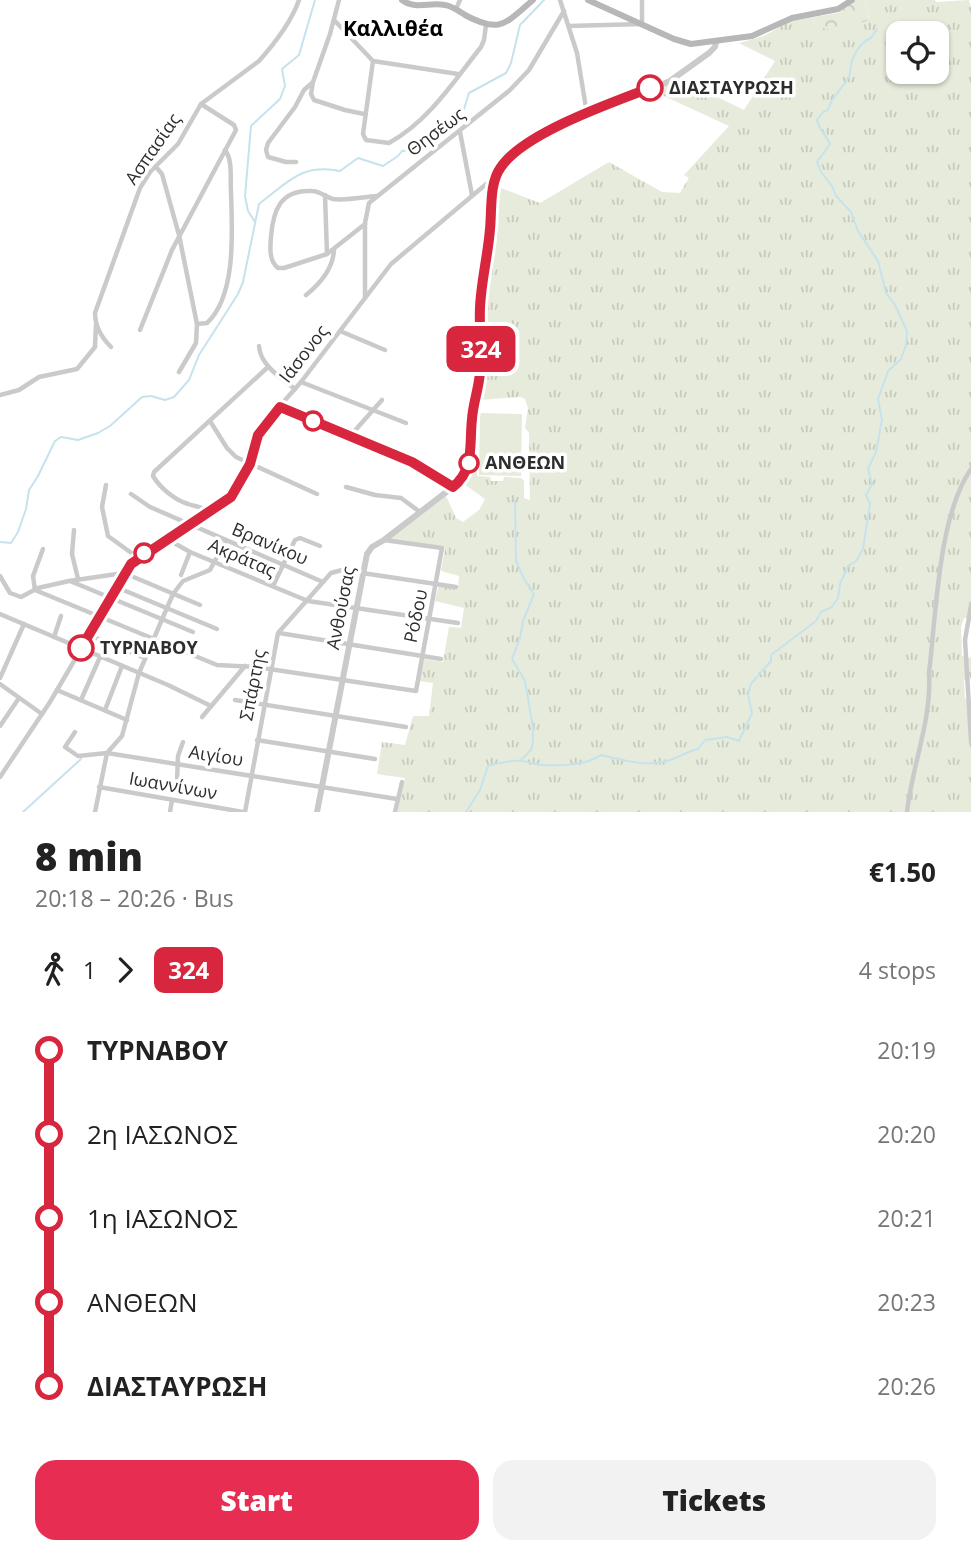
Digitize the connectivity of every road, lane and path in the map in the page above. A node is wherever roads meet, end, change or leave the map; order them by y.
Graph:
1 (299, 0) edge
2 (339, 0) edge
3 (402, 0) edge
4 (460, 0) edge
5 (533, 0) edge
6 (560, 0) edge
7 (588, 0) edge
8 (642, 0) edge
9 (852, 0) edge
10 (456, 9) junction
11 (564, 11) junction
12 (335, 20) junction
13 (642, 24) junction
14 (486, 25) junction
15 (569, 26) junction
16 (716, 41) junction
17 (373, 61) junction
18 (458, 74) junction
19 (313, 82) junction
20 (201, 104) junction
21 (365, 114) junction
22 (587, 114) junction
23 (460, 132) junction
24 (225, 150) junction
25 (296, 162) dead end
26 (156, 167) junction
27 (497, 175) junction
28 (469, 182) junction
29 (481, 187) junction
30 (325, 195) junction
31 (472, 195) junction
32 (377, 196) junction
33 (359, 198) junction
34 (367, 207) junction
35 (365, 223) junction
36 (179, 235) junction
37 (334, 250) junction
38 (327, 254) junction
39 (306, 295) dead end
40 (365, 299) junction
41 (96, 323) junction
42 (197, 324) junction
43 (140, 330) dead end
44 (340, 331) junction
45 (259, 345) dead end
46 (111, 347) dead end
47 (384, 349) dead end
48 (268, 367) junction
49 (179, 372) dead end
50 (301, 382) junction
51 (295, 389) junction
52 (0, 394) edge
53 (382, 400) dead end
54 (280, 407) junction
55 (372, 410) junction
56 (210, 421) junction
57 (405, 423) dead end
58 (351, 435) junction
59 (250, 464) junction
60 (971, 469) edge
61 (106, 485) dead end
62 (346, 487) dead end
63 (453, 487) junction
64 (131, 494) dead end
65 (317, 494) dead end
66 (420, 512) junction
67 (209, 513) junction
68 (191, 524) junction
69 (74, 530) dead end
70 (167, 539) junction
71 (226, 540) junction
72 (384, 540) junction
73 (320, 546) dead end
74 (43, 549) dead end
75 (190, 552) junction
76 (137, 557) junction
77 (215, 561) junction
78 (283, 565) junction
79 (124, 573) junction
80 (362, 574) junction
81 (181, 575) dead end
82 (0, 576) edge
83 (78, 579) junction
84 (69, 580) junction
85 (323, 582) junction
86 (436, 584) junction
87 (272, 586) junction
88 (116, 587) junction
89 (456, 587) dead end
90 (35, 590) junction
91 (173, 594) junction
92 (109, 598) junction
93 (308, 601) junction
94 (200, 605) dead end
95 (971, 606) edge
96 (167, 608) junction
97 (355, 609) junction
98 (0, 614) edge
99 (61, 615) dead end
100 (100, 616) junction
101 (162, 620) junction
102 (430, 620) junction
103 (458, 623) dead end
104 (24, 625) junction
105 (217, 629) dead end
106 (193, 632) dead end
107 (278, 633) junction
108 (89, 635) junction
109 (54, 637) junction
110 (154, 638) junction
111 (348, 644) junction
112 (81, 648) junction
113 (422, 656) junction
114 (100, 657) junction
115 (145, 659) junction
116 (441, 659) dead end
117 (122, 666) junction
118 (246, 666) junction
119 (270, 670) junction
120 (139, 673) junction
121 (0, 678) edge
122 (341, 680) junction
123 (0, 684) edge
124 (57, 690) junction
125 (19, 698) junction
126 (81, 700) junction
127 (235, 700) dead end
128 (263, 705) junction
129 (970, 705) edge
130 (211, 706) junction
131 (105, 710) junction
132 (42, 713) junction
133 (334, 716) junction
134 (202, 717) dead end
135 (127, 720) junction
136 (0, 726) edge
137 (406, 727) dead end
138 (75, 732) dead end
139 (257, 740) junction
140 (971, 740) edge
141 (183, 741) dead end
142 (328, 751) junction
143 (107, 753) junction
144 (375, 759) dead end
145 (177, 764) junction
146 (0, 775) edge
147 (251, 776) junction
148 (177, 781) dead end
149 (402, 782) dead end
150 (99, 787) junction
151 (321, 787) junction
152 (397, 799) junction
153 (172, 800) junction
154 (95, 812) edge
155 (170, 812) edge
156 (244, 812) edge
157 (317, 812) edge
158 (395, 812) edge
159 (907, 812) edge

1 - 20 street, Ασπασίας
2 - 12 street
3 - 10 main road
4 - 10 street
5 - 14 main road
6 - 11 street
7 - 13 main road
8 - 13 street
9 - 16 main road
10 - 14 main road
11 - 15 street
11 - 23 street, Θησέως
12 - 17 street
12 - 19 street
13 - 15 street
13 - 16 main road
14 - 18 street
15 - 22 street
16 - 22 street
17 - 18 street
17 - 21 street
18 - 21 street
19 - 21 street
19 - 25 street
20 - 24 street
20 - 26 street, Ασπασίας
22 - 27 street
23 - 28 street
23 - 32 street, Θησέως
24 - 36 street
24 - 42 street
26 - 36 street
26 - 41 street, Ασπασίας
27 - 29 street, Ιάσονος
27 - 63 street, Ανθούσας
28 - 29 street
28 - 31 street
29 - 31 street, Ιάσονος
30 - 33 street
30 - 38 street
30 - 38 street
31 - 40 street, Ιάσονος
32 - 33 street
32 - 34 street, Θησέως
33 - 34 street
34 - 35 street
35 - 37 street
35 - 40 street
36 - 42 street
36 - 43 street
37 - 38 street
37 - 39 street
40 - 44 street, Ιάσονος
41 - 46 street
41 - 52 street, Ασπασίας
42 - 49 street
44 - 47 street
44 - 50 street, Ιάσονος
45 - 48 street
48 - 51 street
48 - 56 street
50 - 51 street, Ιάσονος
50 - 55 street
51 - 54 street, Ιάσονος
53 - 55 street
54 - 58 street
54 - 59 street, Ιάσονος
55 - 57 street
55 - 58 street
56 - 59 street
56 - 67 street
58 - 63 street
59 - 65 street
59 - 67 street, Ιάσονος
60 - 159 street
61 - 76 street
62 - 66 street
63 - 66 street, Ανθούσας
64 - 68 street, Βρανίκου
66 - 72 street, Ανθούσας
67 - 68 street, Ιάσονος
68 - 70 street, Ιάσονος
68 - 71 street, Βρανίκου
69 - 83 street
70 - 75 street, Ακράτας
70 - 76 street, Ιάσονος
71 - 77 street
71 - 78 street, Βρανίκου
72 - 80 street, Ανθούσας
72 - 86 street, Ρόδου
73 - 78 street
74 - 90 street
75 - 77 street, Ακράτας
75 - 81 street
76 - 79 street, Ιάσονος
77 - 87 street, Ακράτας
77 - 91 street
78 - 85 street, Βρανίκου
78 - 87 street
79 - 83 street
79 - 88 street, Ιάσονος
79 - 91 street
80 - 85 street
80 - 86 street
80 - 97 street, Ανθούσας
82 - 90 street
83 - 84 street
84 - 90 street
84 - 92 street
85 - 93 street, Σπάρτης
86 - 89 street
86 - 102 street, Ρόδου
87 - 93 street, Ακράτας
88 - 92 street, Ιάσονος
88 - 96 street
90 - 100 street
91 - 94 street
91 - 96 street
92 - 100 street, Ιάσονος
92 - 101 street
93 - 97 street, Ακράτας
93 - 107 street, Σπάρτης
95 - 129 street
96 - 101 street
96 - 105 street
97 - 102 street, Ακράτας
97 - 111 street, Ανθούσας
98 - 104 street
99 - 109 street
100 - 108 street, Ιάσονος
100 - 110 street
101 - 106 street
101 - 110 street
102 - 103 street, Ακράτας
102 - 113 street, Ρόδου
104 - 109 street
104 - 121 street
107 - 111 street
107 - 119 street, Σπάρτης
108 - 112 street, Ιάσονος
108 - 115 street
109 - 112 street
110 - 115 street
110 - 118 street
111 - 113 street
111 - 122 street, Ανθούσας
112 - 114 street
112 - 124 street, Ιάσονος
113 - 116 street
113 - 122 street, Ρόδου
114 - 117 street
114 - 126 street
115 - 120 street
117 - 120 street
117 - 131 street
118 - 119 street
118 - 130 street
119 - 122 street
119 - 128 street, Σπάρτης
120 - 130 street
120 - 135 street
122 - 133 street, Ανθούσας
123 - 125 street
124 - 126 street
124 - 132 street, Ιάσονος
125 - 132 street
125 - 136 street
126 - 131 street
127 - 128 street
128 - 133 street
128 - 139 street, Σπάρτης
129 - 140 street
130 - 134 street
131 - 135 street
132 - 146 street, Ιάσονος
133 - 137 street
133 - 142 street, Ανθούσας
135 - 143 street
138 - 143 street, Αιγίου
139 - 142 street
139 - 147 street, Σπάρτης
141 - 145 street
142 - 144 street
142 - 151 street, Ανθούσας
143 - 145 street, Αιγίου
143 - 150 street
145 - 147 street, Αιγίου
145 - 148 street
147 - 151 street, Αιγίου
147 - 156 street, Σπάρτης
149 - 152 street
150 - 153 street, Ιωαννίνων
150 - 154 street
151 - 152 street, Αιγίου
151 - 157 street, Ανθούσας
152 - 158 street
153 - 155 street
153 - 156 street, Ιωαννίνων

